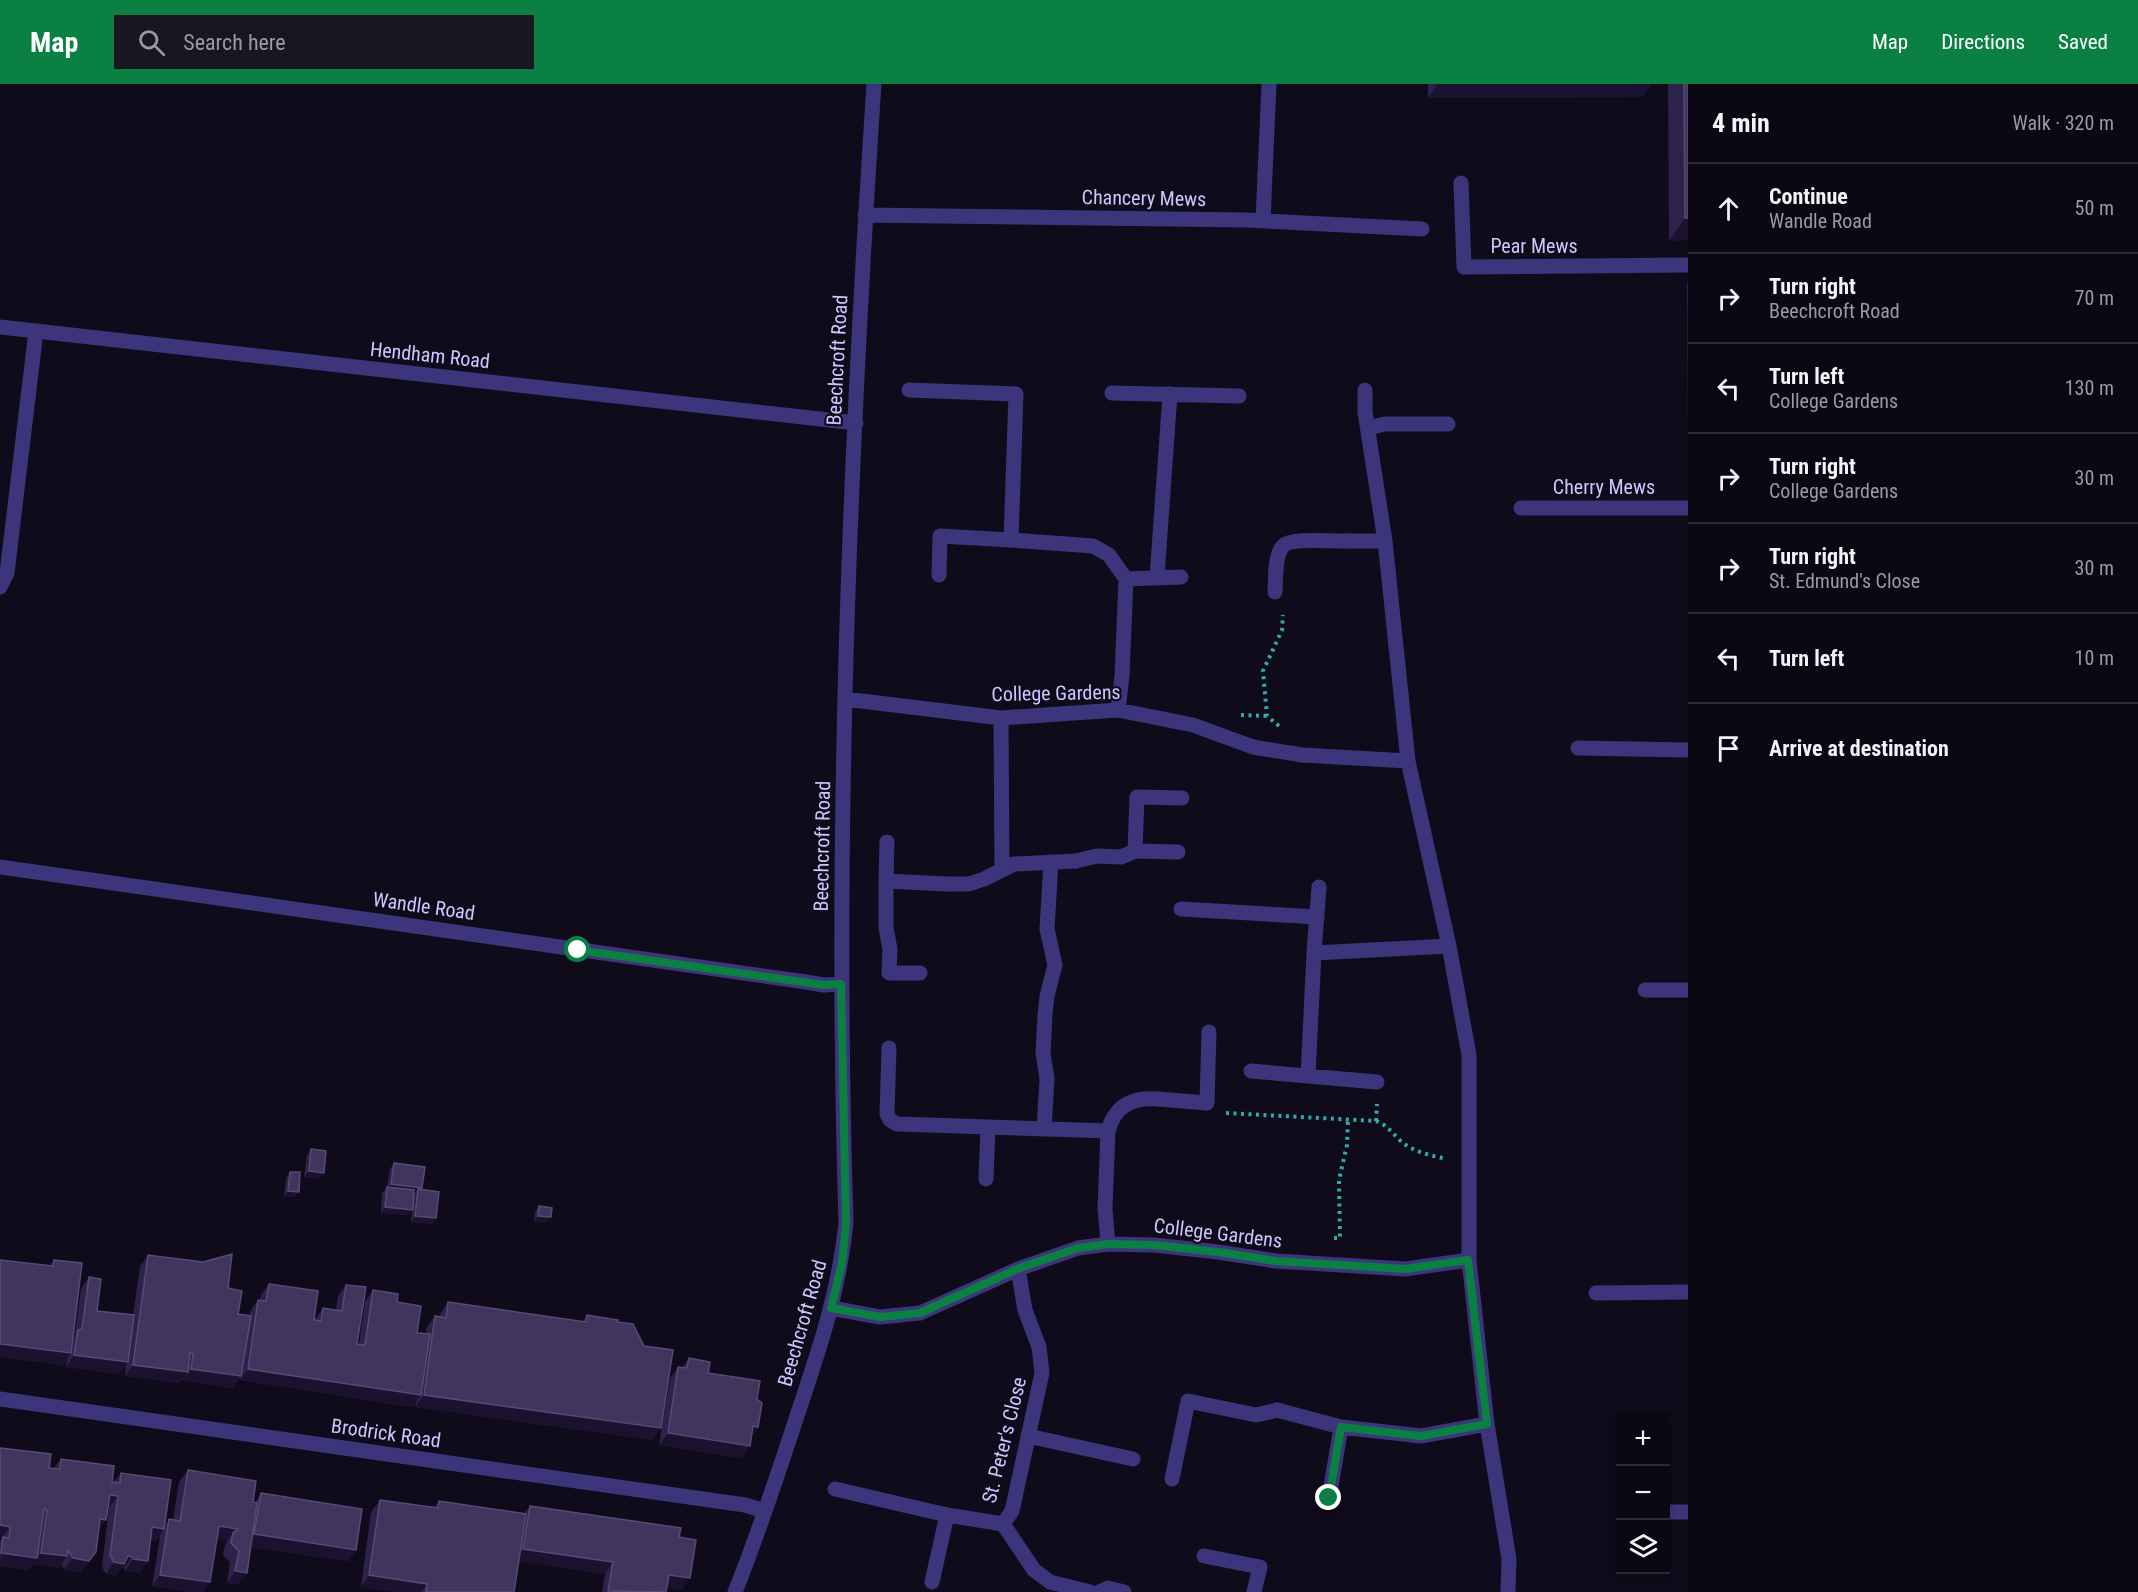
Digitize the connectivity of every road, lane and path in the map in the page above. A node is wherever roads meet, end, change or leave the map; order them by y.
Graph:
1 (874, 84) edge
2 (1269, 84) edge
3 (1461, 183) dead end
4 (865, 215) junction
5 (1263, 221) junction
6 (1422, 229) dead end
7 (1688, 266) edge
8 (0, 327) edge
9 (36, 331) junction
10 (909, 390) dead end
11 (1365, 390) dead end
12 (1112, 393) dead end
13 (1170, 394) junction
14 (1239, 396) dead end
15 (856, 423) junction
16 (1448, 424) dead end
17 (1368, 428) junction
18 (1521, 508) dead end
19 (1688, 508) edge
20 (1011, 540) junction
21 (1385, 541) junction
22 (939, 575) dead end
23 (1181, 577) dead end
24 (1156, 578) junction
25 (1126, 579) junction
26 (0, 586) edge
27 (1275, 592) joint
28 (845, 699) junction
29 (1118, 710) junction
30 (1001, 718) junction
31 (1578, 748) dead end
32 (1688, 750) edge
33 (1302, 755) junction
34 (1408, 761) junction
35 (1182, 798) dead end
36 (887, 842) dead end
37 (1135, 851) junction
38 (1178, 852) dead end
39 (1051, 862) junction
40 (0, 867) edge
41 (1002, 869) junction
42 (886, 881) junction
43 (1319, 887) dead end
44 (1181, 909) dead end
45 (1317, 917) junction
46 (1449, 946) junction
47 (1314, 953) junction
48 (920, 973) dead end
49 (841, 984) junction
50 (1645, 990) dead end
51 (1688, 990) edge
52 (1209, 1032) dead end
53 (889, 1048) dead end
54 (1251, 1071) dead end
55 (1308, 1076) junction
56 (1377, 1082) dead end
57 (1207, 1103) junction
58 (1348, 1119) junction
59 (988, 1127) junction
60 (1044, 1129) junction
61 (1108, 1131) junction
62 (1469, 1158) junction
63 (986, 1179) dead end
64 (1329, 1238) dead end
65 (1108, 1244) junction
66 (1468, 1260) junction
67 (1017, 1269) junction
68 (1688, 1292) edge
69 (1596, 1293) dead end
70 (831, 1308) junction
71 (0, 1399) edge
72 (1487, 1424) junction
73 (1341, 1427) junction
74 (1028, 1436) junction
75 (1133, 1459) dead end
76 (1172, 1479) dead end
77 (835, 1489) dead end
78 (1329, 1498) dead end
79 (765, 1511) junction
80 (1670, 1512) edge
81 (1688, 1512) edge
82 (947, 1515) junction
83 (1003, 1524) junction
84 (1204, 1556) dead end
85 (932, 1582) dead end
86 (735, 1592) edge
87 (1090, 1592) edge
88 (1098, 1592) edge
89 (1124, 1592) edge
90 (1254, 1592) edge
91 (1508, 1592) edge

1 - 4 street, Beechcroft Road
2 - 5 street
3 - 7 street, Pear Mews
4 - 5 street, Chancery Mews
4 - 15 street, Beechcroft Road
5 - 6 street, Chancery Mews
8 - 9 street, Hendham Road
9 - 15 street, Hendham Road
9 - 26 street
10 - 20 street
11 - 17 street
12 - 13 street
13 - 14 street
13 - 24 street
15 - 28 street, Beechcroft Road
16 - 17 street
17 - 21 street
18 - 19 street, Cherry Mews
20 - 22 street
20 - 25 street
21 - 27 street
21 - 34 street
23 - 24 street
24 - 25 street
25 - 29 street
27 - 33 path
28 - 30 street, College Gardens
28 - 49 street, Beechcroft Road
29 - 30 street, College Gardens
29 - 33 street, College Gardens
30 - 41 street
31 - 32 street
33 - 34 street, College Gardens
34 - 46 street
35 - 37 street
36 - 42 street
37 - 38 street
37 - 39 street
39 - 41 street
39 - 60 street
40 - 49 street, Wandle Road
41 - 42 street
42 - 48 street
43 - 45 street
44 - 45 street
45 - 47 street
46 - 47 street
46 - 62 street
47 - 55 street
49 - 70 street, Beechcroft Road
50 - 51 street
52 - 57 street
53 - 59 street
54 - 55 street
55 - 56 street
57 - 58 path
57 - 61 street
58 - 62 path
58 - 64 path
59 - 60 street
59 - 63 street
60 - 61 street
61 - 65 street
62 - 66 street
65 - 66 street, College Gardens
65 - 67 street, College Gardens
66 - 72 street
67 - 70 street, College Gardens
67 - 74 street, St. Peter's Close
68 - 69 street
70 - 79 street, Beechcroft Road
71 - 79 street, Brodrick Road
72 - 73 street
72 - 91 street
73 - 76 street
73 - 78 street
74 - 75 street
74 - 83 street, St. Peter's Close
77 - 82 street, St. Peter's Close
79 - 86 street, Beechcroft Road
80 - 81 street
82 - 83 street, St. Peter's Close
82 - 85 street
83 - 87 street
84 - 90 street
88 - 89 street

